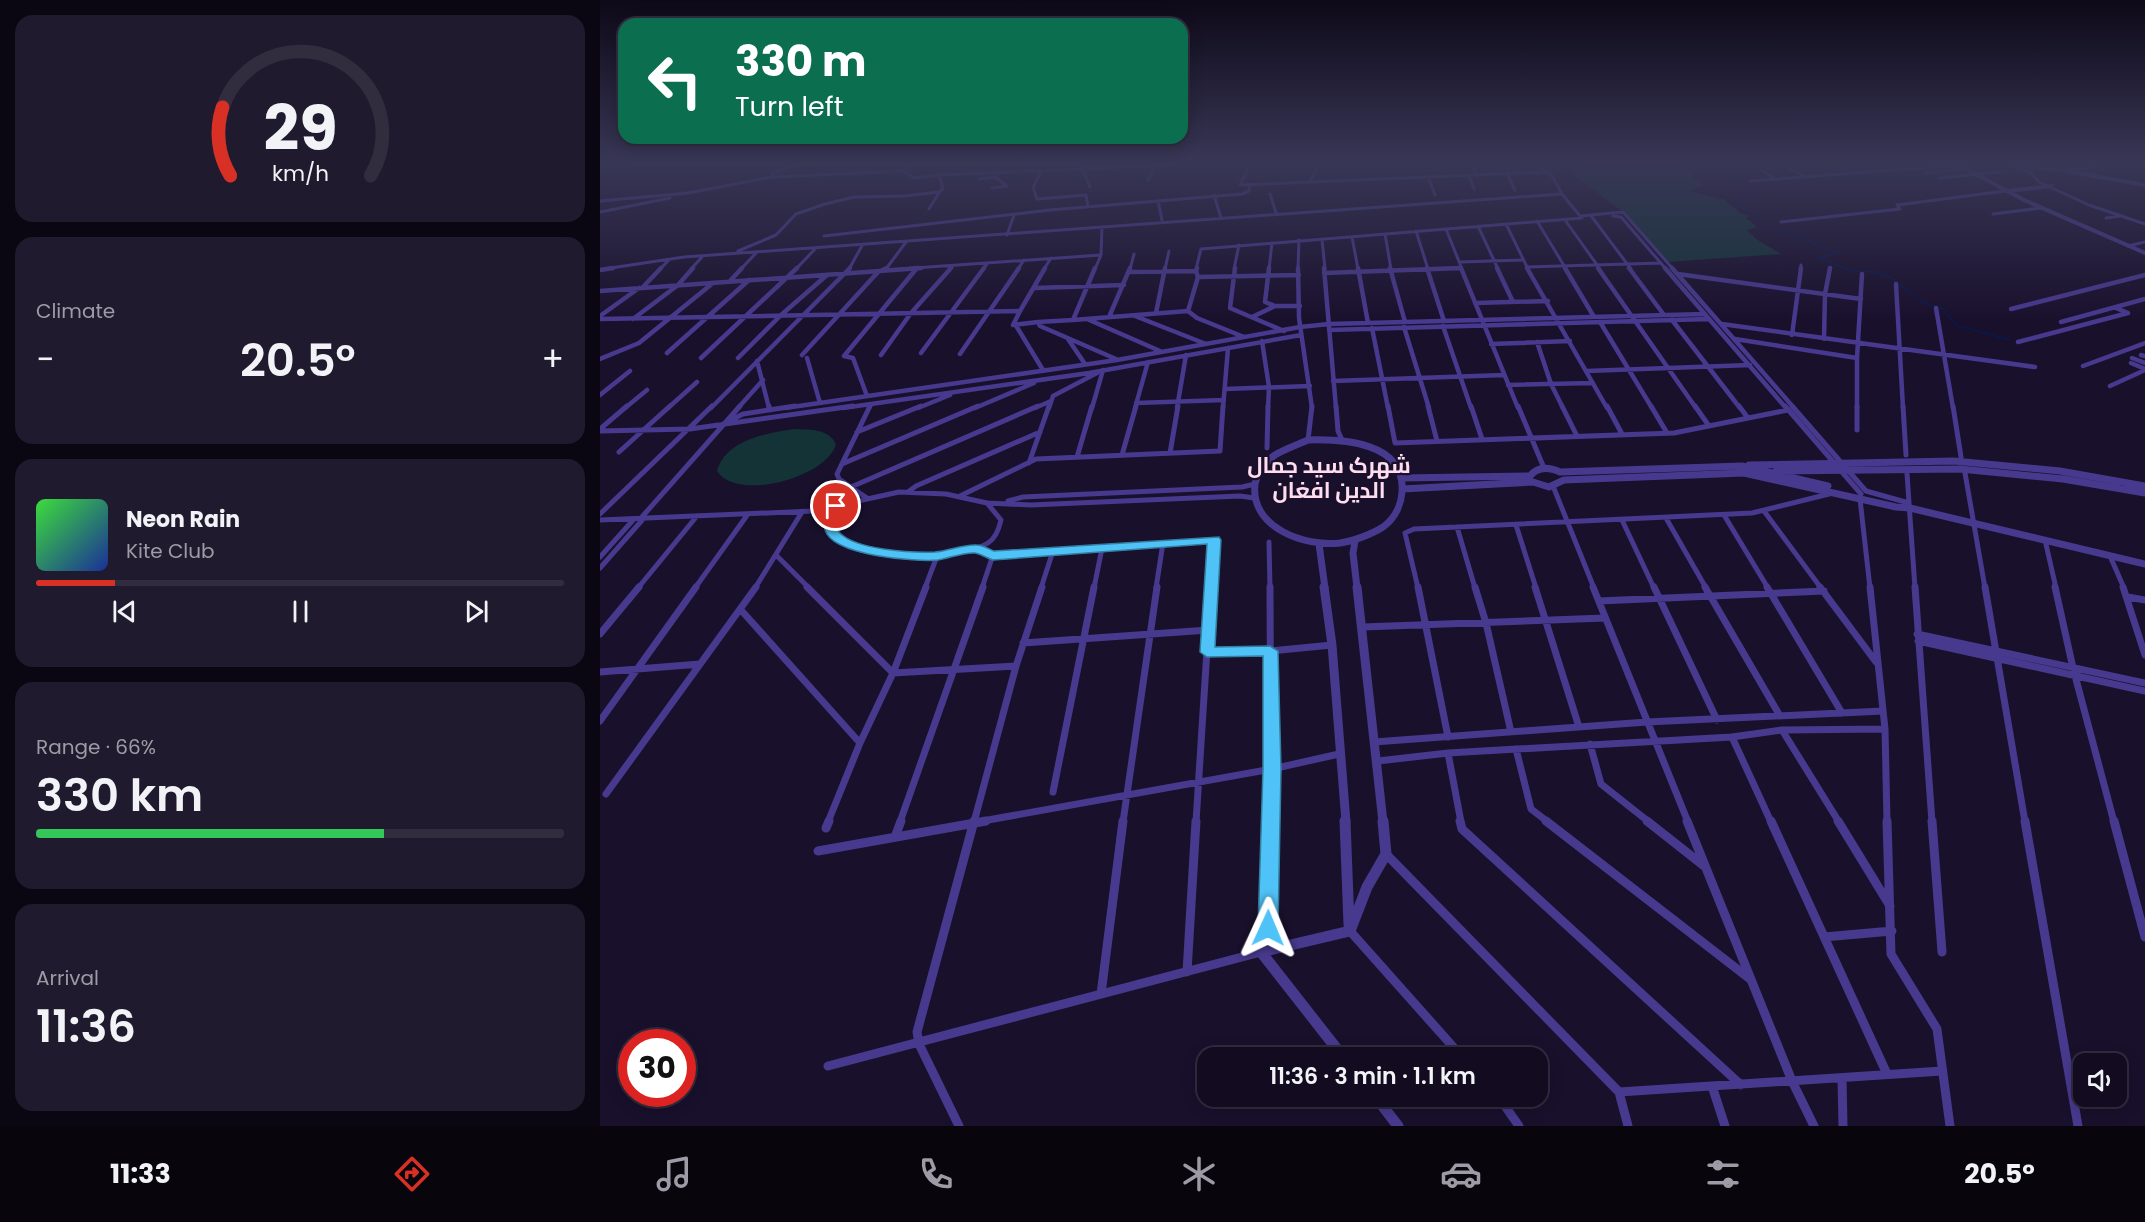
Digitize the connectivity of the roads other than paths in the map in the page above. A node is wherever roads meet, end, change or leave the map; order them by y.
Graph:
1 (795, 215) edge
2 (1014, 215) junction
3 (1018, 215) edge
4 (1160, 215) edge
5 (1220, 215) edge
6 (1259, 215) edge
7 (1579, 215) edge
8 (1596, 215) edge
9 (1625, 215) edge
10 (1849, 215) edge
11 (2055, 215) edge
12 (2119, 215) edge
13 (2123, 216) junction
14 (1592, 217) junction
15 (1221, 218) junction
16 (2106, 218) dead end
17 (1161, 220) dead end
18 (1565, 220) junction
19 (1537, 221) junction
20 (1781, 222) dead end
21 (2144, 223) edge
22 (1506, 224) junction
23 (2131, 225) dead end
24 (1478, 226) junction
25 (1102, 227) junction
26 (1446, 229) junction
27 (1416, 231) junction
28 (1385, 234) junction
29 (1006, 235) junction
30 (824, 236) dead end
31 (1352, 237) junction
32 (1322, 239) junction
33 (1299, 240) junction
34 (906, 242) junction
35 (2145, 242) edge
36 (1272, 243) junction
37 (863, 244) junction
38 (1239, 245) junction
39 (2128, 246) junction
40 (817, 248) junction
41 (1169, 251) dead end
42 (757, 252) junction
43 (2145, 253) edge
44 (727, 254) junction
45 (1134, 254) dead end
46 (1101, 255) junction
47 (703, 256) junction
48 (670, 258) junction
49 (1051, 258) junction
50 (1024, 260) junction
51 (1522, 260) junction
52 (1494, 261) junction
53 (988, 262) junction
54 (1459, 262) junction
55 (1660, 263) junction
56 (1626, 264) junction
57 (955, 265) junction
58 (1562, 265) junction
59 (1596, 265) junction
60 (1801, 265) dead end
61 (918, 267) junction
62 (1527, 267) junction
63 (1461, 268) junction
64 (1830, 268) dead end
65 (1426, 269) junction
66 (600, 270) edge
67 (886, 270) junction
68 (1196, 271) junction
69 (1359, 271) junction
70 (1391, 271) junction
71 (1130, 272) junction
72 (1164, 272) junction
73 (847, 273) junction
74 (1324, 273) junction
75 (827, 274) junction
76 (1678, 274) junction
77 (1862, 274) dead end
78 (1299, 275) junction
79 (2145, 275) edge
80 (1233, 276) junction
81 (1267, 276) junction
82 (789, 277) junction
83 (1198, 277) junction
84 (2135, 278) junction
85 (750, 280) junction
86 (730, 281) junction
87 (2145, 281) edge
88 (713, 283) junction
89 (1896, 284) dead end
90 (678, 285) junction
91 (1124, 285) junction
92 (1089, 287) junction
93 (641, 288) junction
94 (1034, 288) junction
95 (1798, 290) junction
96 (601, 291) edge
97 (1825, 294) junction
98 (1861, 298) junction
99 (2145, 300) edge
100 (1548, 301) junction
101 (1513, 302) junction
102 (1475, 303) junction
103 (1275, 306) junction
104 (1300, 306) junction
105 (1936, 308) dead end
106 (2116, 308) junction
107 (2010, 309) dead end
108 (1020, 311) junction
109 (1188, 311) junction
110 (950, 312) junction
111 (988, 312) junction
112 (911, 313) junction
113 (1156, 313) junction
114 (838, 314) junction
115 (877, 314) junction
116 (1705, 314) junction
117 (748, 315) junction
118 (781, 315) junction
119 (801, 315) junction
120 (1131, 315) junction
121 (1664, 315) junction
122 (711, 316) junction
123 (1110, 316) junction
124 (1252, 317) junction
125 (1594, 317) junction
126 (600, 318) edge
127 (670, 318) junction
128 (1633, 318) junction
129 (632, 319) junction
130 (1086, 319) junction
131 (1709, 319) junction
132 (1073, 320) junction
133 (1559, 320) junction
134 (1672, 320) junction
135 (1038, 322) junction
136 (1600, 322) junction
137 (2061, 322) dead end
138 (1483, 323) junction
139 (1015, 324) junction
140 (1443, 324) junction
141 (1722, 324) junction
142 (1405, 325) junction
143 (1370, 326) junction
144 (1300, 327) junction
145 (1329, 327) junction
146 (1284, 331) junction
147 (1301, 334) junction
148 (1792, 335) junction
149 (1068, 338) junction
150 (1245, 338) junction
151 (1734, 339) junction
152 (1824, 339) junction
153 (1262, 341) junction
154 (1570, 341) junction
155 (1537, 342) junction
156 (2018, 342) dead end
157 (2145, 343) edge
158 (1207, 344) junction
159 (1491, 344) junction
160 (1859, 345) junction
161 (1228, 348) junction
162 (1900, 351) junction
163 (667, 352) dead end
164 (1162, 352) junction
165 (921, 353) dead end
166 (960, 354) dead end
167 (1186, 355) junction
168 (1944, 355) junction
169 (881, 356) dead end
170 (700, 358) dead end
171 (738, 358) dead end
172 (1857, 358) junction
173 (602, 360) edge
174 (1117, 360) junction
175 (757, 361) junction
176 (1148, 362) junction
177 (2145, 363) edge
178 (1085, 364) junction
179 (1750, 365) junction
180 (2083, 366) dead end
181 (1708, 367) junction
182 (2036, 367) dead end
183 (1043, 370) junction
184 (1103, 370) junction
185 (1630, 370) junction
186 (1669, 370) junction
187 (2145, 370) edge
188 (630, 371) dead end
189 (1587, 371) junction
190 (1504, 375) junction
191 (1461, 377) junction
192 (1421, 378) junction
193 (1043, 379) junction
194 (1380, 379) junction
195 (763, 380) junction
196 (1334, 381) junction
197 (697, 382) dead end
198 (1593, 383) junction
199 (1551, 384) junction
200 (1508, 385) junction
201 (1310, 386) junction
202 (2110, 386) dead end
203 (1269, 387) junction
204 (1225, 389) junction
205 (647, 390) dead end
206 (959, 392) junction
207 (600, 395) edge
208 (867, 396) junction
209 (1224, 400) junction
210 (1051, 401) junction
211 (1179, 402) junction
212 (820, 403) junction
213 (1136, 403) junction
214 (872, 404) junction
215 (770, 410) junction
216 (1788, 410) junction
217 (1748, 418) junction
218 (723, 424) junction
219 (1709, 426) junction
220 (645, 429) junction
221 (690, 429) junction
222 (600, 430) edge
223 (1857, 430) dead end
224 (857, 432) junction
225 (1040, 432) junction
226 (1667, 433) junction
227 (1622, 434) junction
228 (1577, 436) junction
229 (1531, 438) junction
230 (1342, 440) junction
231 (1482, 440) junction
232 (1308, 441) junction
233 (1437, 441) junction
234 (1267, 448) dead end
235 (619, 452) dead end
236 (1170, 453) junction
237 (1906, 454) dead end
238 (1122, 455) junction
239 (1961, 457) dead end
240 (1077, 458) junction
241 (1029, 463) junction
242 (842, 464) junction
243 (1841, 466) junction
244 (1544, 468) junction
245 (1743, 469) junction
246 (1560, 472) junction
247 (1766, 472) junction
248 (1907, 473) dead end
249 (1965, 473) dead end
250 (1401, 478) junction
251 (1531, 479) junction
252 (1564, 480) junction
253 (1255, 484) junction
254 (1553, 486) junction
255 (2145, 486) edge
256 (851, 487) junction
257 (1402, 489) junction
258 (908, 492) junction
259 (1833, 493) junction
260 (2145, 493) edge
261 (960, 496) junction
262 (1860, 496) junction
263 (867, 498) junction
264 (1254, 498) junction
265 (987, 503) junction
266 (1000, 503) junction
267 (836, 506) junction
268 (1910, 506) junction
269 (1764, 510) junction
270 (802, 512) junction
271 (600, 514) edge
272 (748, 514) junction
273 (1724, 515) junction
274 (697, 516) junction
275 (639, 518) junction
276 (1666, 518) junction
277 (600, 520) edge
278 (1622, 520) junction
279 (1566, 522) junction
280 (1975, 523) junction
281 (1515, 525) junction
282 (1457, 527) junction
283 (2045, 540) junction
284 (1355, 541) junction
285 (1269, 542) dead end
286 (1163, 543) junction
287 (1319, 544) junction
288 (1102, 548) junction
289 (977, 549) junction
290 (1053, 551) junction
291 (993, 555) junction
292 (777, 556) junction
293 (937, 556) junction
294 (2110, 556) junction
295 (600, 557) edge
296 (2145, 564) edge
297 (600, 568) edge
298 (1824, 591) junction
299 (1771, 594) junction
300 (1713, 596) junction
301 (2128, 597) junction
302 (1658, 599) junction
303 (2145, 600) edge
304 (1599, 602) junction
305 (741, 610) junction
306 (1605, 618) junction
307 (1545, 620) junction
308 (1486, 623) junction
309 (1427, 626) junction
310 (1363, 627) junction
311 (1209, 630) junction
312 (600, 634) edge
313 (1149, 635) junction
314 (1918, 638) junction
315 (1084, 639) junction
316 (1023, 644) junction
317 (1332, 645) junction
318 (1270, 651) junction
319 (1207, 652) junction
320 (1995, 654) junction
321 (2145, 655) edge
322 (1878, 663) junction
323 (700, 664) junction
324 (1016, 666) junction
325 (638, 670) junction
326 (955, 670) junction
327 (600, 672) edge
328 (2074, 672) junction
329 (892, 673) junction
330 (2145, 683) edge
331 (2145, 691) edge
332 (1883, 711) junction
333 (1842, 713) junction
334 (1780, 716) junction
335 (1717, 720) junction
336 (600, 721) edge
337 (1647, 722) junction
338 (1579, 727) junction
339 (1885, 729) junction
340 (1782, 730) junction
341 (1511, 732) junction
342 (1732, 736) junction
343 (1448, 737) junction
344 (1655, 740) junction
345 (860, 742) junction
346 (1374, 742) junction
347 (1590, 744) junction
348 (1516, 749) junction
349 (1449, 753) junction
350 (1339, 754) junction
351 (1378, 761) junction
352 (1272, 769) junction
353 (1199, 782) junction
354 (1053, 792) dead end
355 (606, 794) dead end
356 (1128, 795) junction
357 (975, 823) junction
358 (826, 828) dead end
359 (895, 837) junction
360 (818, 851) dead end
361 (1386, 855) junction
362 (1706, 868) junction
363 (1890, 907) junction
364 (1892, 930) junction
365 (1350, 931) junction
366 (1824, 937) junction
367 (2145, 937) edge
368 (1264, 951) junction
369 (1942, 952) dead end
370 (1187, 972) junction
371 (1751, 980) junction
372 (1101, 994) junction
373 (919, 1042) junction
374 (1336, 1047) edge
375 (1453, 1047) edge
376 (828, 1066) dead end
377 (1942, 1071) junction
378 (1887, 1074) junction
379 (1842, 1078) junction
380 (1792, 1081) junction
381 (1742, 1085) junction
382 (1712, 1086) junction
383 (1619, 1092) junction
384 (1383, 1107) edge
385 (1506, 1107) edge
386 (958, 1126) edge
387 (1398, 1126) edge
388 (1519, 1126) edge
389 (1628, 1126) edge
390 (1725, 1126) edge
391 (1814, 1126) edge
392 (1843, 1126) edge
393 (1950, 1126) edge
394 (2078, 1126) edge

1 - 44 street
2 - 3 street
2 - 29 street
2 - 30 street
4 - 17 street
5 - 15 street
6 - 15 street
7 - 8 street
9 - 76 street
10 - 20 street
11 - 39 street
12 - 13 street
13 - 16 street
13 - 21 street
14 - 18 street
14 - 55 street
14 - 56 street
15 - 25 street
18 - 19 street
18 - 59 street
19 - 22 street
19 - 58 street
21 - 23 street
22 - 24 street
22 - 51 street
24 - 26 street
24 - 52 street
25 - 29 street
25 - 46 street
26 - 27 street
26 - 54 street
27 - 28 street
27 - 65 street
28 - 31 street
28 - 70 street
29 - 34 street
31 - 32 street
31 - 69 street
32 - 33 street
32 - 74 street
33 - 36 street
33 - 78 street
34 - 37 street
34 - 67 street
35 - 39 street
36 - 38 street
36 - 81 street
37 - 40 street
37 - 73 street
38 - 68 street
38 - 80 street
39 - 43 street
40 - 42 street
40 - 82 street
41 - 72 street
42 - 44 street
42 - 86 street
44 - 47 street
45 - 71 street
46 - 49 street
46 - 92 street
47 - 48 street
47 - 90 street
48 - 66 street
48 - 93 street
49 - 50 street
49 - 94 street
50 - 53 street
50 - 111 street
51 - 52 street
51 - 62 street
52 - 54 street
52 - 101 street
53 - 57 street
53 - 110 street
54 - 63 street
55 - 56 street
55 - 116 street
56 - 59 street
56 - 121 street
57 - 61 street
57 - 112 street
58 - 59 street
58 - 62 street
58 - 125 street
59 - 128 street
60 - 95 street
61 - 67 street
61 - 115 street
62 - 100 street
63 - 65 street
63 - 102 street
64 - 97 street
65 - 70 street
65 - 140 street
67 - 73 street
67 - 114 street
68 - 72 street
68 - 83 street
69 - 70 street
69 - 74 street
69 - 143 street
70 - 142 street
71 - 72 street
71 - 91 street
72 - 113 street
73 - 75 street
73 - 119 street
74 - 145 street
75 - 82 street
75 - 118 street
76 - 95 street
76 - 141 street
77 - 98 street
78 - 81 street
78 - 104 street
79 - 84 street
80 - 81 street
80 - 83 street
80 - 124 street
81 - 103 street
82 - 85 street
82 - 117 street
83 - 109 street
84 - 87 street
84 - 107 street
85 - 86 street
85 - 122 street
86 - 88 street
88 - 90 street
88 - 127 street
89 - 162 street
90 - 93 street
90 - 129 street
91 - 92 street
91 - 123 street
92 - 94 street
92 - 132 street
93 - 96 street
93 - 126 street
94 - 108 street
95 - 97 street
95 - 148 street
97 - 98 street
97 - 152 street
98 - 160 street
99 - 106 street
100 - 101 street
100 - 133 street
101 - 102 street
102 - 138 street
103 - 104 street
103 - 124 street
104 - 144 street
105 - 168 street
106 - 137 street
106 - 156 street
108 - 111 street
108 - 139 street
109 - 113 street
109 - 150 street
110 - 111 street
110 - 112 street
110 - 165 street
111 - 166 street
112 - 115 street
112 - 169 street
113 - 120 street
114 - 115 street
114 - 119 street
114 - 212 street
115 - 208 street
116 - 121 street
116 - 131 street
117 - 118 street
117 - 122 street
117 - 170 street
118 - 119 street
118 - 171 street
119 - 175 street
120 - 123 street
120 - 158 street
121 - 128 street
122 - 127 street
122 - 163 street
123 - 130 street
124 - 146 street
125 - 128 street
125 - 133 street
126 - 129 street
127 - 129 street
127 - 173 street
128 - 134 street
128 - 136 street
128 - 186 street
130 - 132 street
130 - 164 street
131 - 134 street
131 - 179 street
132 - 135 street
133 - 136 street
133 - 138 street
133 - 154 street
134 - 181 street
135 - 139 street
135 - 149 street
136 - 185 street
138 - 140 street
138 - 159 street
139 - 183 street
140 - 142 street
140 - 191 street
141 - 148 street
141 - 151 street
142 - 143 street
142 - 192 street
143 - 145 street
143 - 194 street
144 - 145 street
144 - 146 street
144 - 147 street
145 - 196 street
146 - 150 street
147 - 153 street
147 - 201 street
148 - 152 street
149 - 174 street
149 - 178 street
150 - 158 street
151 - 172 street
151 - 243 street
152 - 160 street
153 - 161 street
153 - 203 street
154 - 155 street
154 - 189 street
155 - 159 street
155 - 199 street
157 - 180 street
158 - 164 street
159 - 190 street
160 - 162 street
160 - 172 street
161 - 167 street
161 - 204 street
162 - 168 street
162 - 237 street
164 - 174 street
167 - 176 street
167 - 211 street
168 - 182 street
168 - 239 street
172 - 223 street
174 - 178 street
175 - 195 street
175 - 221 street
176 - 184 street
176 - 213 street
177 - 187 street
178 - 183 street
179 - 181 street
179 - 216 street
181 - 186 street
181 - 217 street
183 - 208 street
184 - 193 street
184 - 210 street
184 - 240 street
185 - 186 street
185 - 189 street
185 - 226 street
186 - 219 street
187 - 202 street
188 - 207 street
189 - 198 street
190 - 191 street
190 - 200 street
191 - 192 street
191 - 231 street
192 - 194 street
192 - 233 street
193 - 206 street
193 - 242 street
194 - 196 street
194 - 233 street
195 - 215 street
195 - 218 street
196 - 230 street
197 - 220 street
198 - 199 street
198 - 227 street
199 - 200 street
199 - 228 street
200 - 229 street
201 - 203 street
201 - 232 street
203 - 204 street
203 - 234 street
204 - 209 street
205 - 222 street
206 - 214 street
206 - 224 street
208 - 212 street
209 - 211 street
209 - 236 street
210 - 225 street
210 - 256 street
211 - 213 street
211 - 236 street
212 - 215 street
213 - 238 street
214 - 218 street
214 - 224 street
215 - 218 street
216 - 217 street
216 - 243 street
217 - 219 street
218 - 221 street
218 - 275 street
219 - 226 street
220 - 221 street
220 - 222 street
220 - 235 street
221 - 271 street
224 - 242 street
225 - 241 street
225 - 258 street
226 - 227 street
227 - 228 street
228 - 229 street
229 - 231 street
229 - 244 street
230 - 232 street
230 - 250 street
231 - 233 street
232 - 253 street
236 - 238 street
238 - 240 street
240 - 241 street
241 - 261 street
242 - 256 street
243 - 245 street
243 - 247 street
243 - 255 street
243 - 260 street
243 - 262 street
243 - 268 street
244 - 246 street
244 - 251 street
245 - 246 street
245 - 247 street
245 - 252 street
245 - 259 street
246 - 252 street
247 - 262 street
248 - 268 street
249 - 280 street
250 - 251 street
250 - 257 street
251 - 254 street
251 - 257 street
252 - 254 street
253 - 264 street
253 - 266 street
254 - 279 street
256 - 263 street
257 - 284 street
258 - 261 street
258 - 263 street
259 - 262 street
259 - 269 street
261 - 265 street
262 - 268 street
262 - 322 street
263 - 267 street
264 - 266 street
264 - 287 street
265 - 266 street
265 - 289 street
267 - 270 street
267 - 293 street
268 - 280 street
268 - 314 street
269 - 273 street
269 - 298 street
270 - 272 street
270 - 292 street
272 - 274 street
272 - 325 street
273 - 276 street
273 - 299 street
274 - 275 street
274 - 312 street
275 - 277 street
275 - 295 street
275 - 297 street
276 - 278 street
276 - 300 street
278 - 279 street
278 - 302 street
279 - 281 street
279 - 304 street
280 - 283 street
280 - 320 street
281 - 282 street
281 - 307 street
282 - 308 street
282 - 309 street
283 - 294 street
283 - 328 street
284 - 287 street
284 - 310 street
285 - 318 street
286 - 288 street
286 - 311 street
286 - 313 street
287 - 317 street
288 - 290 street
288 - 315 street
289 - 291 street
289 - 293 street
290 - 291 street
290 - 316 street
291 - 326 street
292 - 305 street
292 - 329 street
293 - 329 street
294 - 296 street
294 - 301 street
298 - 299 street
298 - 322 street
299 - 300 street
299 - 333 street
300 - 302 street
300 - 334 street
301 - 303 street
301 - 321 street
302 - 304 street
302 - 335 street
304 - 306 street
305 - 323 street
305 - 345 street
306 - 307 street
306 - 337 street
307 - 308 street
307 - 338 street
308 - 309 street
308 - 341 street
309 - 310 street
309 - 343 street
310 - 346 street
311 - 313 street
311 - 319 street
313 - 315 street
313 - 356 street
314 - 320 street
314 - 369 street
315 - 316 street
315 - 354 street
316 - 324 street
317 - 318 street
317 - 350 street
318 - 319 street
318 - 352 street
319 - 353 street
320 - 328 street
320 - 394 street
322 - 332 street
323 - 325 street
323 - 355 street
324 - 326 street
324 - 357 street
325 - 327 street
325 - 336 street
326 - 329 street
326 - 359 street
328 - 330 street
328 - 331 street
328 - 367 street
329 - 345 street
332 - 333 street
332 - 339 street
333 - 334 street
334 - 335 street
335 - 337 street
337 - 338 street
337 - 344 street
338 - 341 street
339 - 340 street
339 - 363 street
340 - 342 street
340 - 363 street
341 - 343 street
342 - 344 street
342 - 366 street
343 - 346 street
344 - 347 street
344 - 362 street
345 - 358 street
346 - 351 street
347 - 348 street
347 - 362 street
348 - 349 street
348 - 371 street
349 - 351 street
349 - 381 street
350 - 352 street
350 - 365 street
351 - 361 street
352 - 353 street
352 - 368 street
353 - 356 street
353 - 370 street
356 - 357 street
356 - 372 street
357 - 359 street
357 - 373 street
359 - 360 street
361 - 365 street
361 - 383 street
362 - 371 street
363 - 364 street
364 - 366 street
364 - 377 street
365 - 368 street
365 - 375 street
366 - 378 street
368 - 370 street
368 - 374 street
370 - 372 street
371 - 380 street
372 - 373 street
373 - 376 street
373 - 386 street
377 - 378 street
377 - 393 street
378 - 379 street
379 - 380 street
379 - 392 street
380 - 381 street
380 - 391 street
381 - 382 street
382 - 383 street
382 - 390 street
383 - 389 street
384 - 387 street
385 - 388 street

